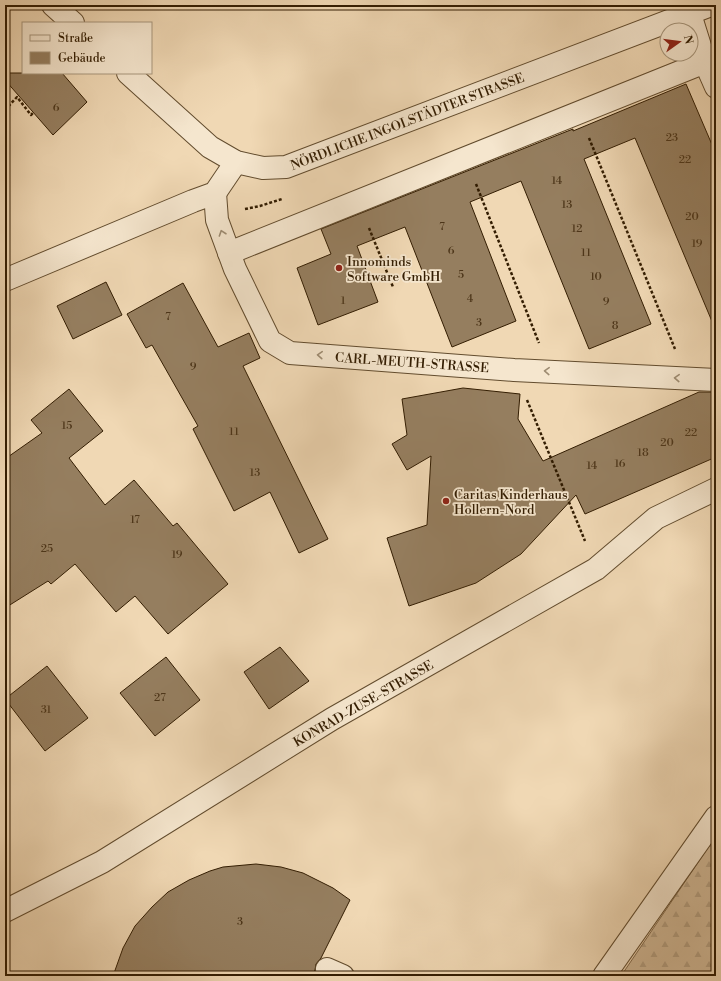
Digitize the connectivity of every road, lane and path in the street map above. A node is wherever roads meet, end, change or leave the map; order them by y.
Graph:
1 (53, 5) edge
2 (711, 5) edge
3 (690, 14) junction
4 (72, 22) edge
5 (705, 62) junction
6 (129, 74) edge
7 (716, 87) edge
8 (5, 110) edge
9 (34, 112) dead end
10 (579, 113) junction
11 (466, 158) junction
12 (236, 162) junction
13 (215, 193) junction
14 (358, 201) junction
15 (229, 253) junction
16 (5, 280) edge
17 (393, 287) dead end
18 (514, 370) junction
19 (550, 372) junction
20 (687, 379) junction
21 (716, 380) edge
22 (716, 489) edge
23 (596, 569) junction
24 (716, 817) edge
25 (5, 911) edge
26 (604, 976) edge

1 - 4 street
2 - 3 street, NÖRDLICHE INGOLSTÄDTER STRASSE
3 - 5 street
3 - 12 street, NÖRDLICHE INGOLSTÄDTER STRASSE
5 - 7 street
5 - 10 street
6 - 12 street, NÖRDLICHE INGOLSTÄDTER STRASSE
8 - 9 path
10 - 11 street
10 - 20 path
11 - 14 street
11 - 19 path
12 - 13 street
15 -> 13 street, CARL-MEUTH-STRASSE
13 - 16 street
14 - 15 street
14 - 17 path
18 -> 15 street, CARL-MEUTH-STRASSE
19 -> 18 street, CARL-MEUTH-STRASSE
18 - 23 path
20 -> 19 street, CARL-MEUTH-STRASSE
20 - 21 street, CARL-MEUTH-STRASSE
22 - 23 street, KONRAD-ZUSE-STRASSE
23 - 25 street, KONRAD-ZUSE-STRASSE
24 - 26 street

